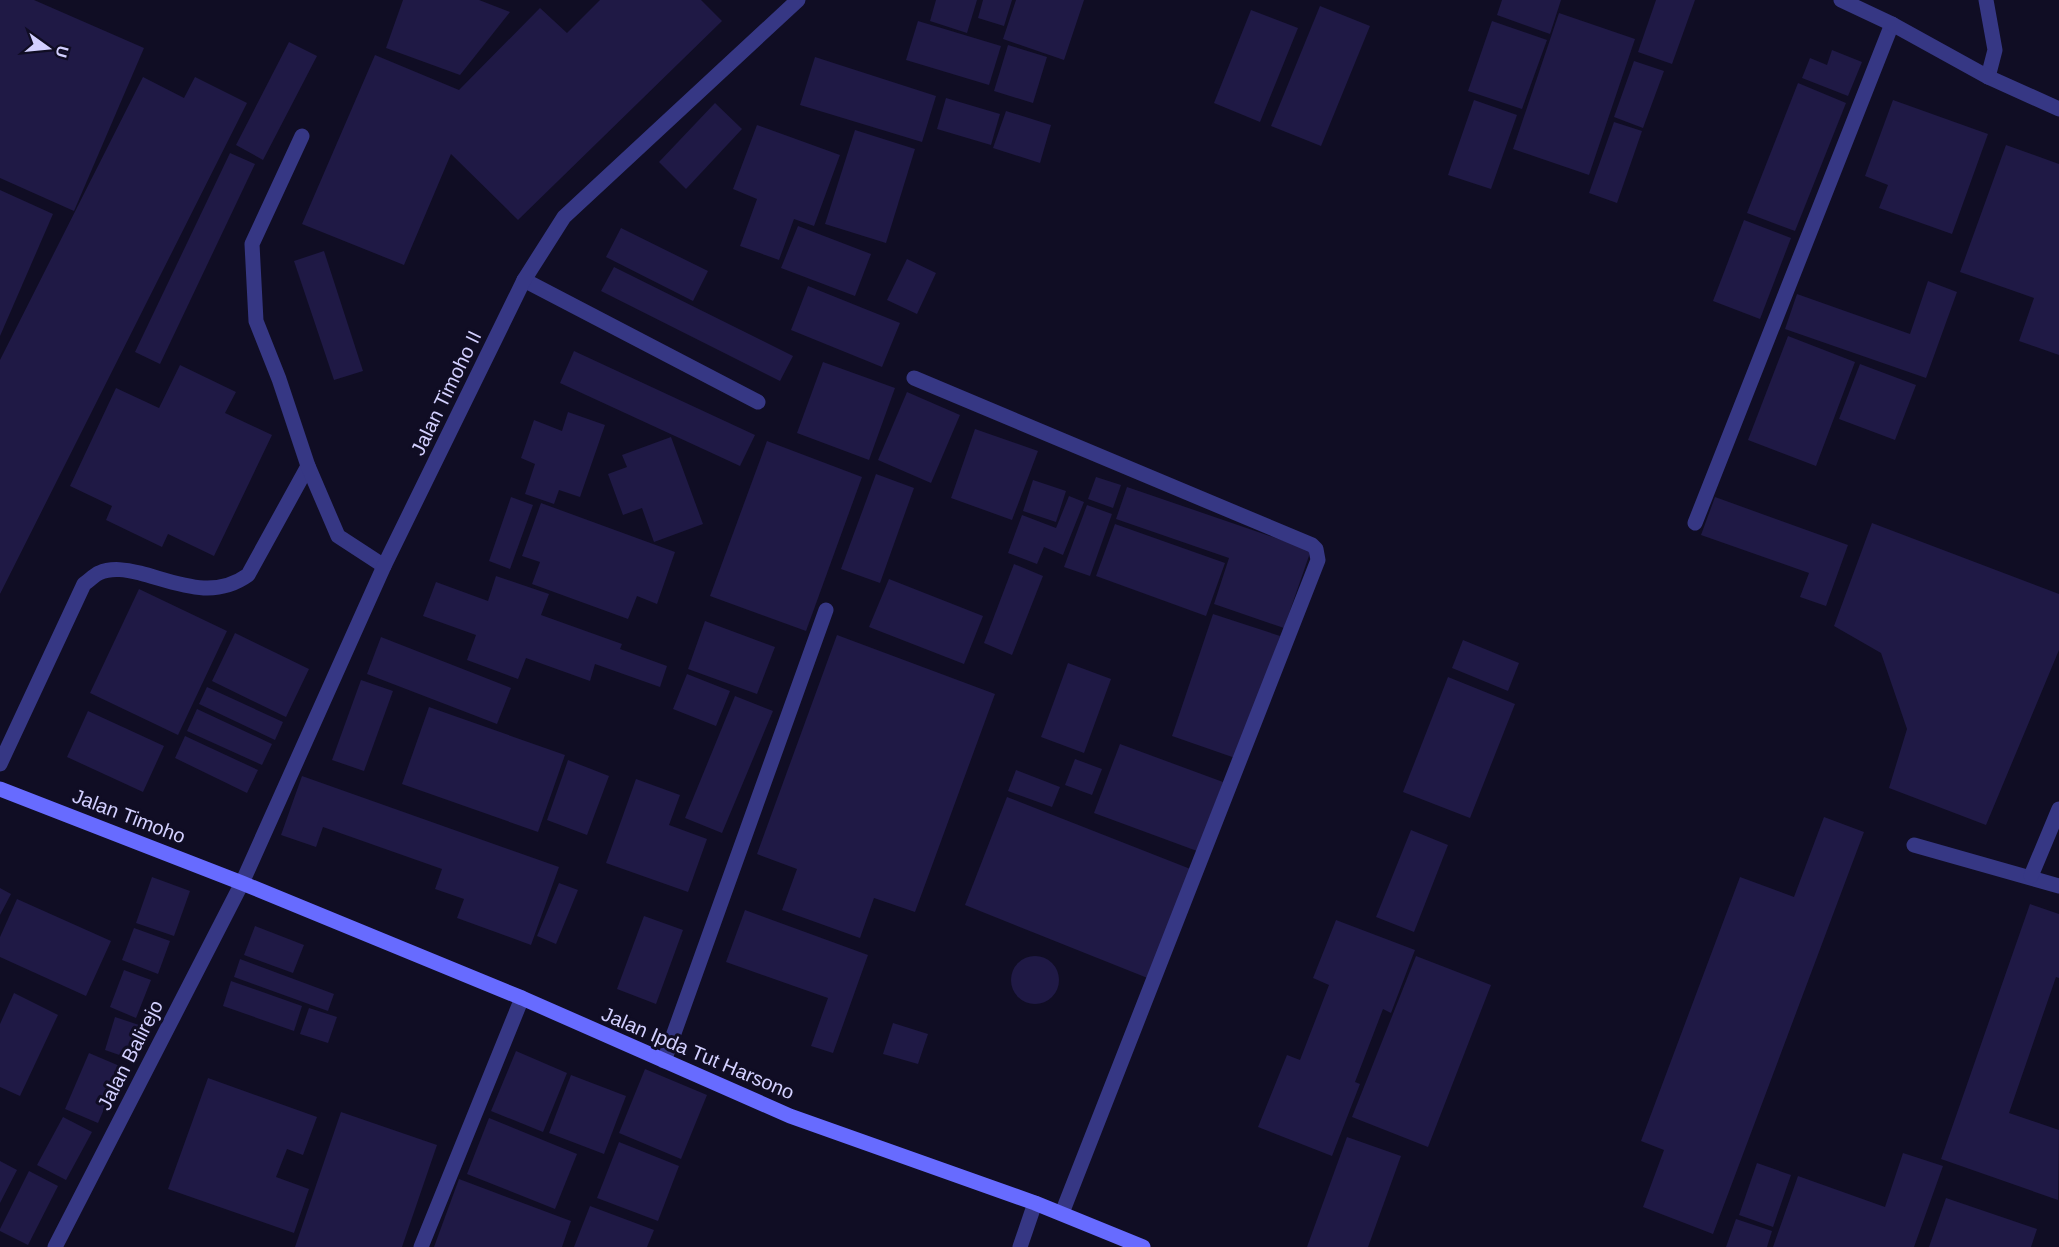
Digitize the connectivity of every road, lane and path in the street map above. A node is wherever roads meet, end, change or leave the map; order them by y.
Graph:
1 (798, 0) edge
2 (1841, 0) edge
3 (1986, 0) edge
4 (1892, 24) junction
5 (1988, 77) junction
6 (2059, 109) edge
7 (302, 136) dead end
8 (524, 280) junction
9 (914, 378) dead end
10 (758, 402) dead end
11 (308, 466) junction
12 (1695, 523) dead end
13 (384, 566) junction
14 (826, 610) dead end
15 (0, 764) edge
16 (0, 789) edge
17 (2059, 809) edge
18 (1914, 845) dead end
19 (2031, 876) junction
20 (242, 882) junction
21 (2059, 886) edge
22 (522, 998) junction
23 (664, 1061) junction
24 (1035, 1203) junction
25 (1062, 1213) junction
26 (55, 1247) edge
27 (422, 1247) edge
28 (1020, 1247) edge
29 (1143, 1247) edge

1 - 8 street, Jalan Timoho II
2 - 4 street
3 - 5 street
4 - 5 street
4 - 12 street
5 - 6 street
7 - 11 street
8 - 10 street
8 - 13 street, Jalan Timoho II
9 - 25 street
11 - 13 street
11 - 15 street
13 - 20 street, Jalan Timoho II
14 - 23 street
16 - 20 main road, Jalan Timoho
17 - 19 street
18 - 19 street
19 - 21 street
20 - 22 main road, Jalan Ipda Tut Harsono
20 - 26 street, Jalan Balirejo
22 - 23 main road, Jalan Ipda Tut Harsono
22 - 27 street
23 - 24 main road, Jalan Ipda Tut Harsono
24 - 25 main road, Jalan Ipda Tut Harsono
24 - 28 street
25 - 29 main road, Jalan Ipda Tut Harsono

